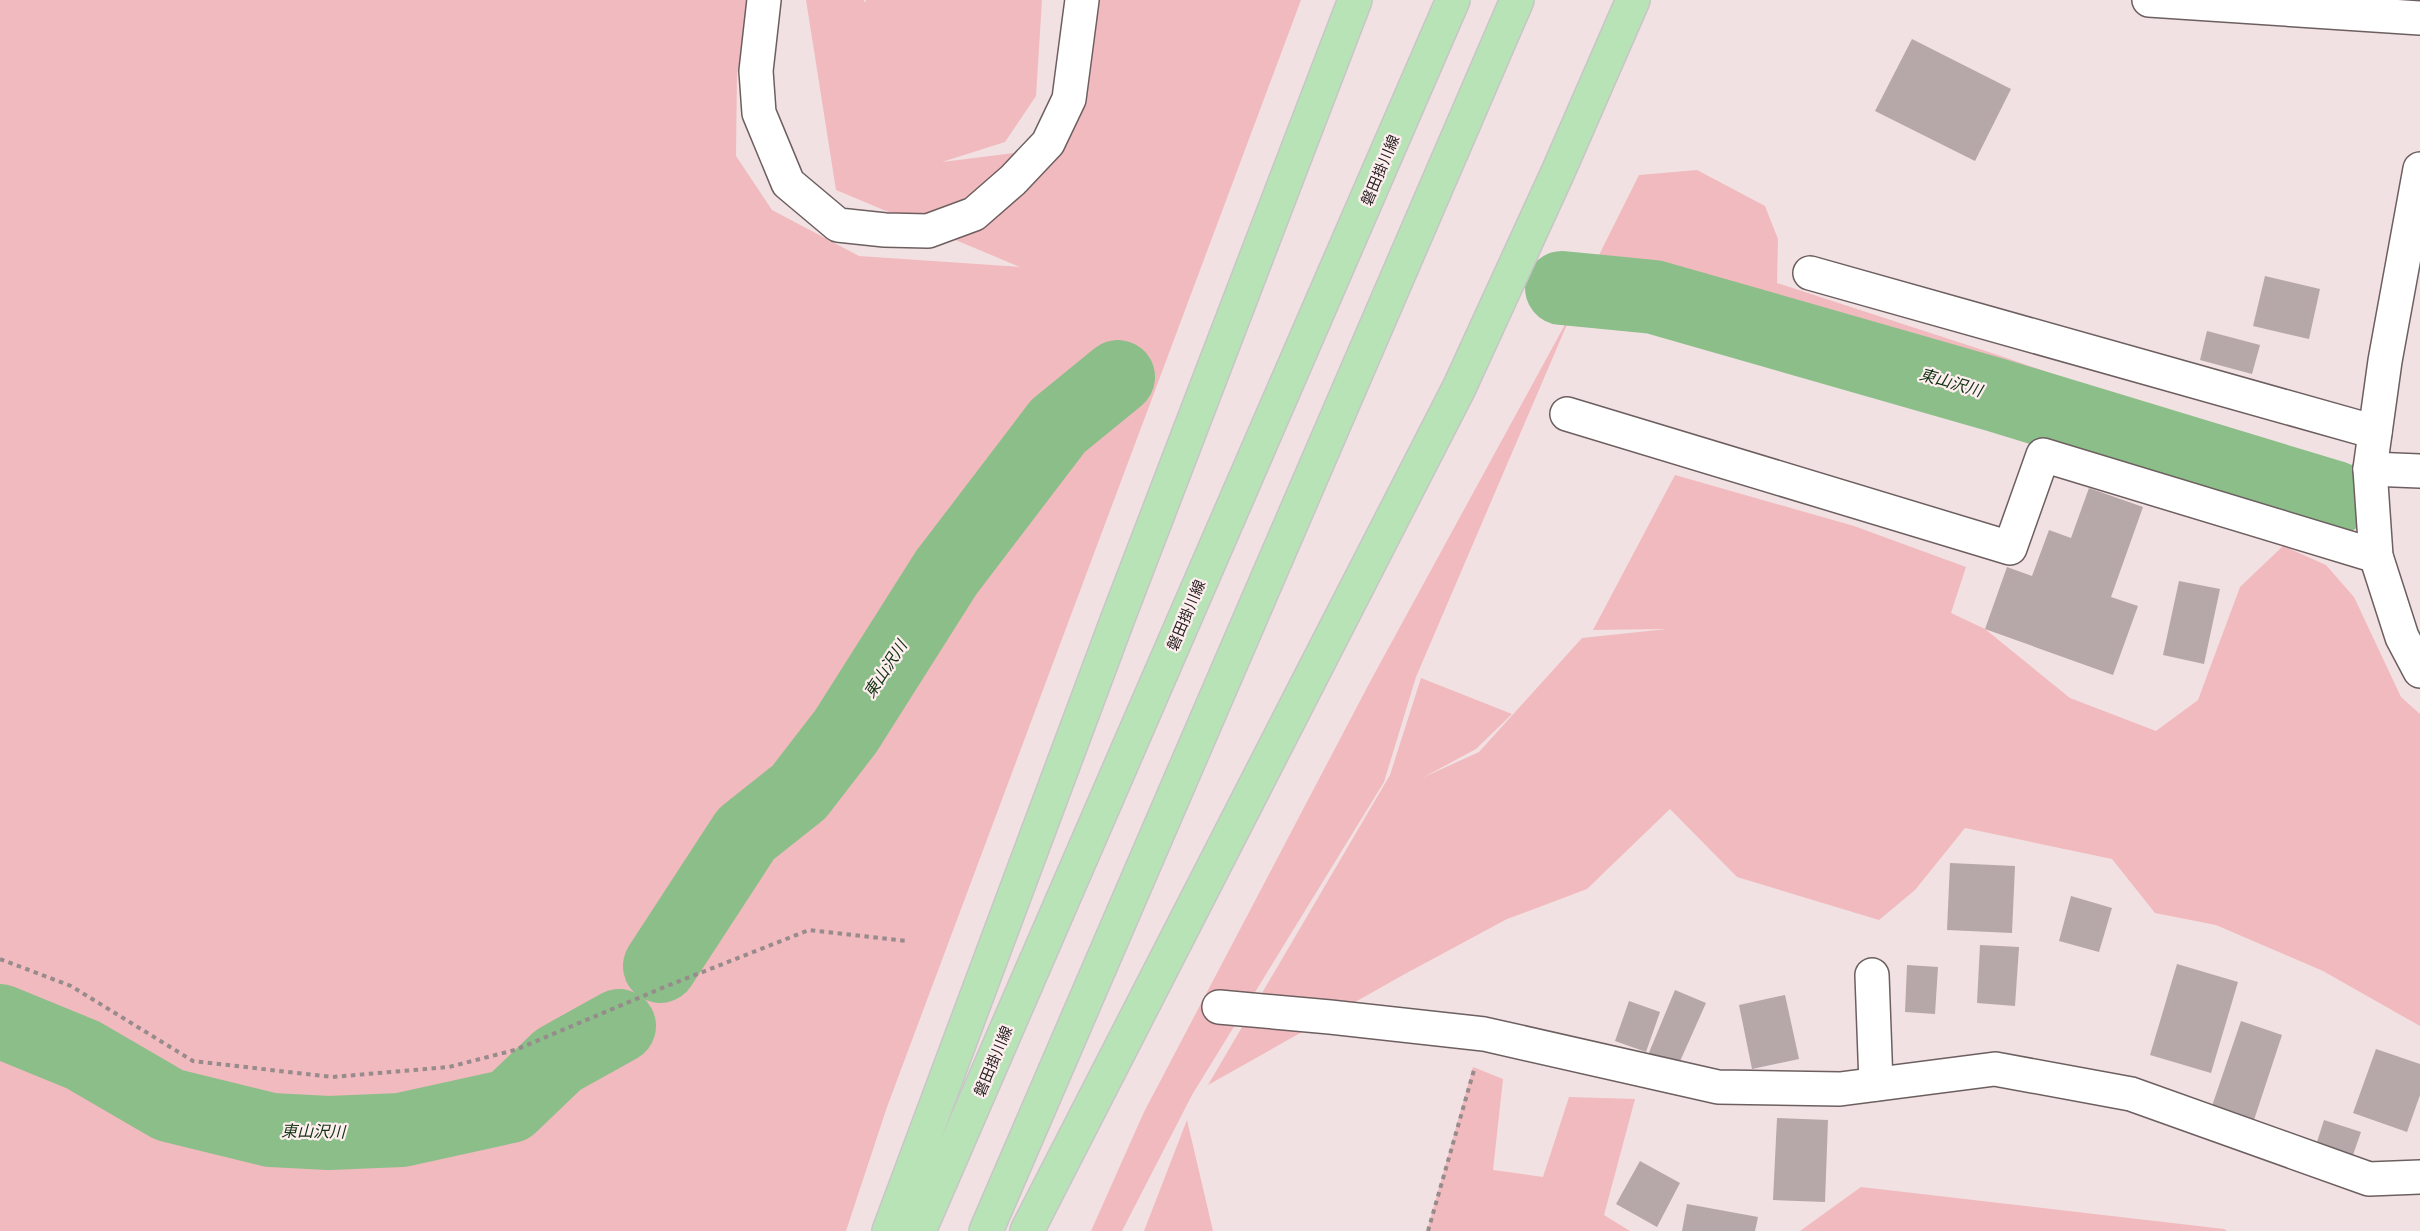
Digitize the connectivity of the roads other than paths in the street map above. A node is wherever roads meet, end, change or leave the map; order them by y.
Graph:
1 (764, 0) edge
2 (1082, 0) edge
3 (1355, 0) edge
4 (1453, 0) edge
5 (1517, 0) edge
6 (1633, 0) edge
7 (2149, 0) edge
8 (2420, 18) edge
9 (2420, 169) edge
10 (1810, 273) dead end
11 (1567, 414) dead end
12 (2375, 432) junction
13 (2370, 469) junction
14 (2420, 471) edge
15 (2376, 556) junction
16 (2420, 671) edge
17 (1872, 975) dead end
18 (1219, 1007) dead end
19 (1876, 1084) junction
20 (2420, 1177) edge
21 (889, 1231) edge
22 (919, 1231) edge
23 (986, 1231) edge
24 (1027, 1231) edge

1 - 2 street
3 - 21 main road
4 - 22 main road, 磐田掛川線
5 - 23 main road
6 - 24 main road
7 - 8 street
9 - 12 street
10 - 12 street
11 - 15 street
12 - 13 street
13 - 14 street
13 - 15 street
15 - 16 street
17 - 19 street
18 - 19 street
19 - 20 street

